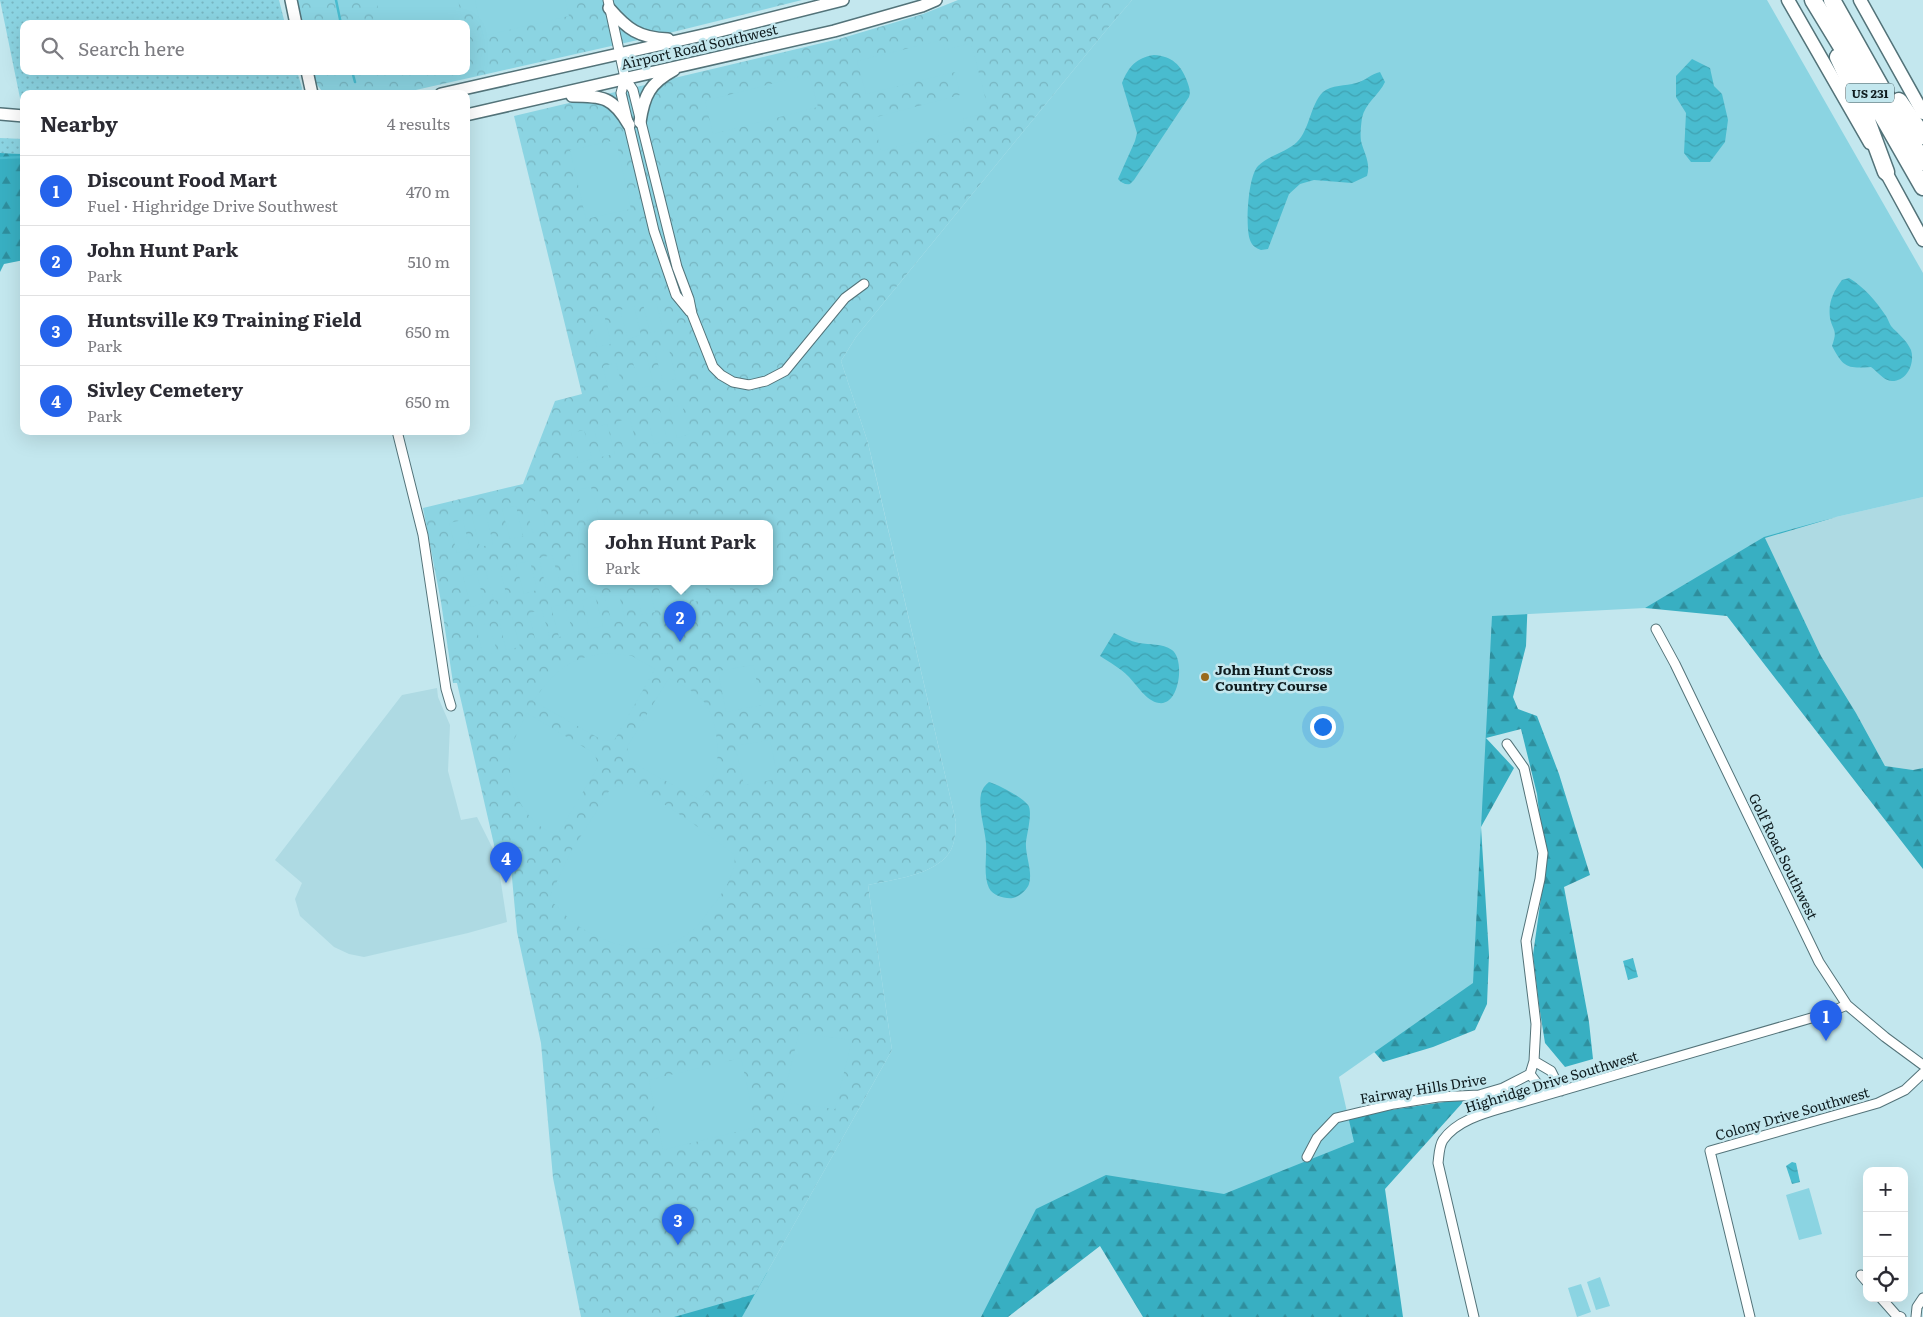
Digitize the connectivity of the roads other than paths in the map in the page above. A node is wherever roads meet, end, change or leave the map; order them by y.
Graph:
1 (291, 0) edge
2 (844, 0) edge
3 (936, 0) edge
4 (1788, 0) edge
5 (1812, 0) edge
6 (1860, 0) edge
7 (608, 4) edge
8 (1836, 6) edge
9 (295, 20) edge
10 (682, 40) junction
11 (620, 54) junction
12 (689, 63) junction
13 (308, 75) edge
14 (625, 78) junction
15 (312, 90) edge
16 (459, 90) edge
17 (553, 96) junction
18 (1923, 113) edge
19 (0, 114) edge
20 (470, 114) edge
21 (20, 116) edge
22 (640, 122) junction
23 (629, 125) junction
24 (1923, 136) edge
25 (1923, 162) edge
26 (1886, 172) junction
27 (1923, 187) edge
28 (1923, 240) edge
29 (864, 284) dead end
30 (692, 314) junction
31 (398, 435) edge
32 (1656, 629) dead end
33 (451, 706) dead end
34 (1507, 744) dead end
35 (1847, 1005) junction
36 (1534, 1060) junction
37 (1923, 1066) edge
38 (1923, 1073) edge
39 (1530, 1074) junction
40 (1561, 1091) junction
41 (1546, 1095) junction
42 (1307, 1157) dead end
43 (1923, 1298) edge
44 (1884, 1302) edge
45 (1474, 1317) edge
46 (1750, 1317) edge
47 (1901, 1317) edge
48 (1916, 1317) edge

1 - 9 street
2 - 10 street, Airport Road Southwest
3 - 12 street, Airport Road Southwest
4 - 26 main road
5 - 26 highway
5 - 27 highway, US 231
6 - 18 main road
7 - 10 street
7 - 11 street
8 - 24 highway
8 - 25 highway, US 231
10 - 11 street, Airport Road Southwest
11 - 14 street
11 - 16 street, Airport Road Southwest
12 - 14 street, Airport Road Southwest
12 - 22 street
13 - 15 street
14 - 17 street, Airport Road Southwest
14 - 22 street
14 - 23 street
17 - 20 street, Airport Road Southwest
17 - 23 street
19 - 21 street
22 - 30 street
23 - 30 street
26 - 28 main road
29 - 30 street
31 - 33 street
32 - 35 street, Golf Road Southwest
34 - 36 street
35 - 37 street, Golf Road Southwest
35 - 40 street, Highridge Drive Southwest
36 - 39 street
36 - 40 street
38 - 46 street, Colony Drive Southwest
39 - 41 street
39 - 42 street, Fairway Hills Drive
40 - 41 street, Highridge Drive Southwest
41 - 45 street, Highridge Drive Southwest
43 - 48 street
44 - 47 street

